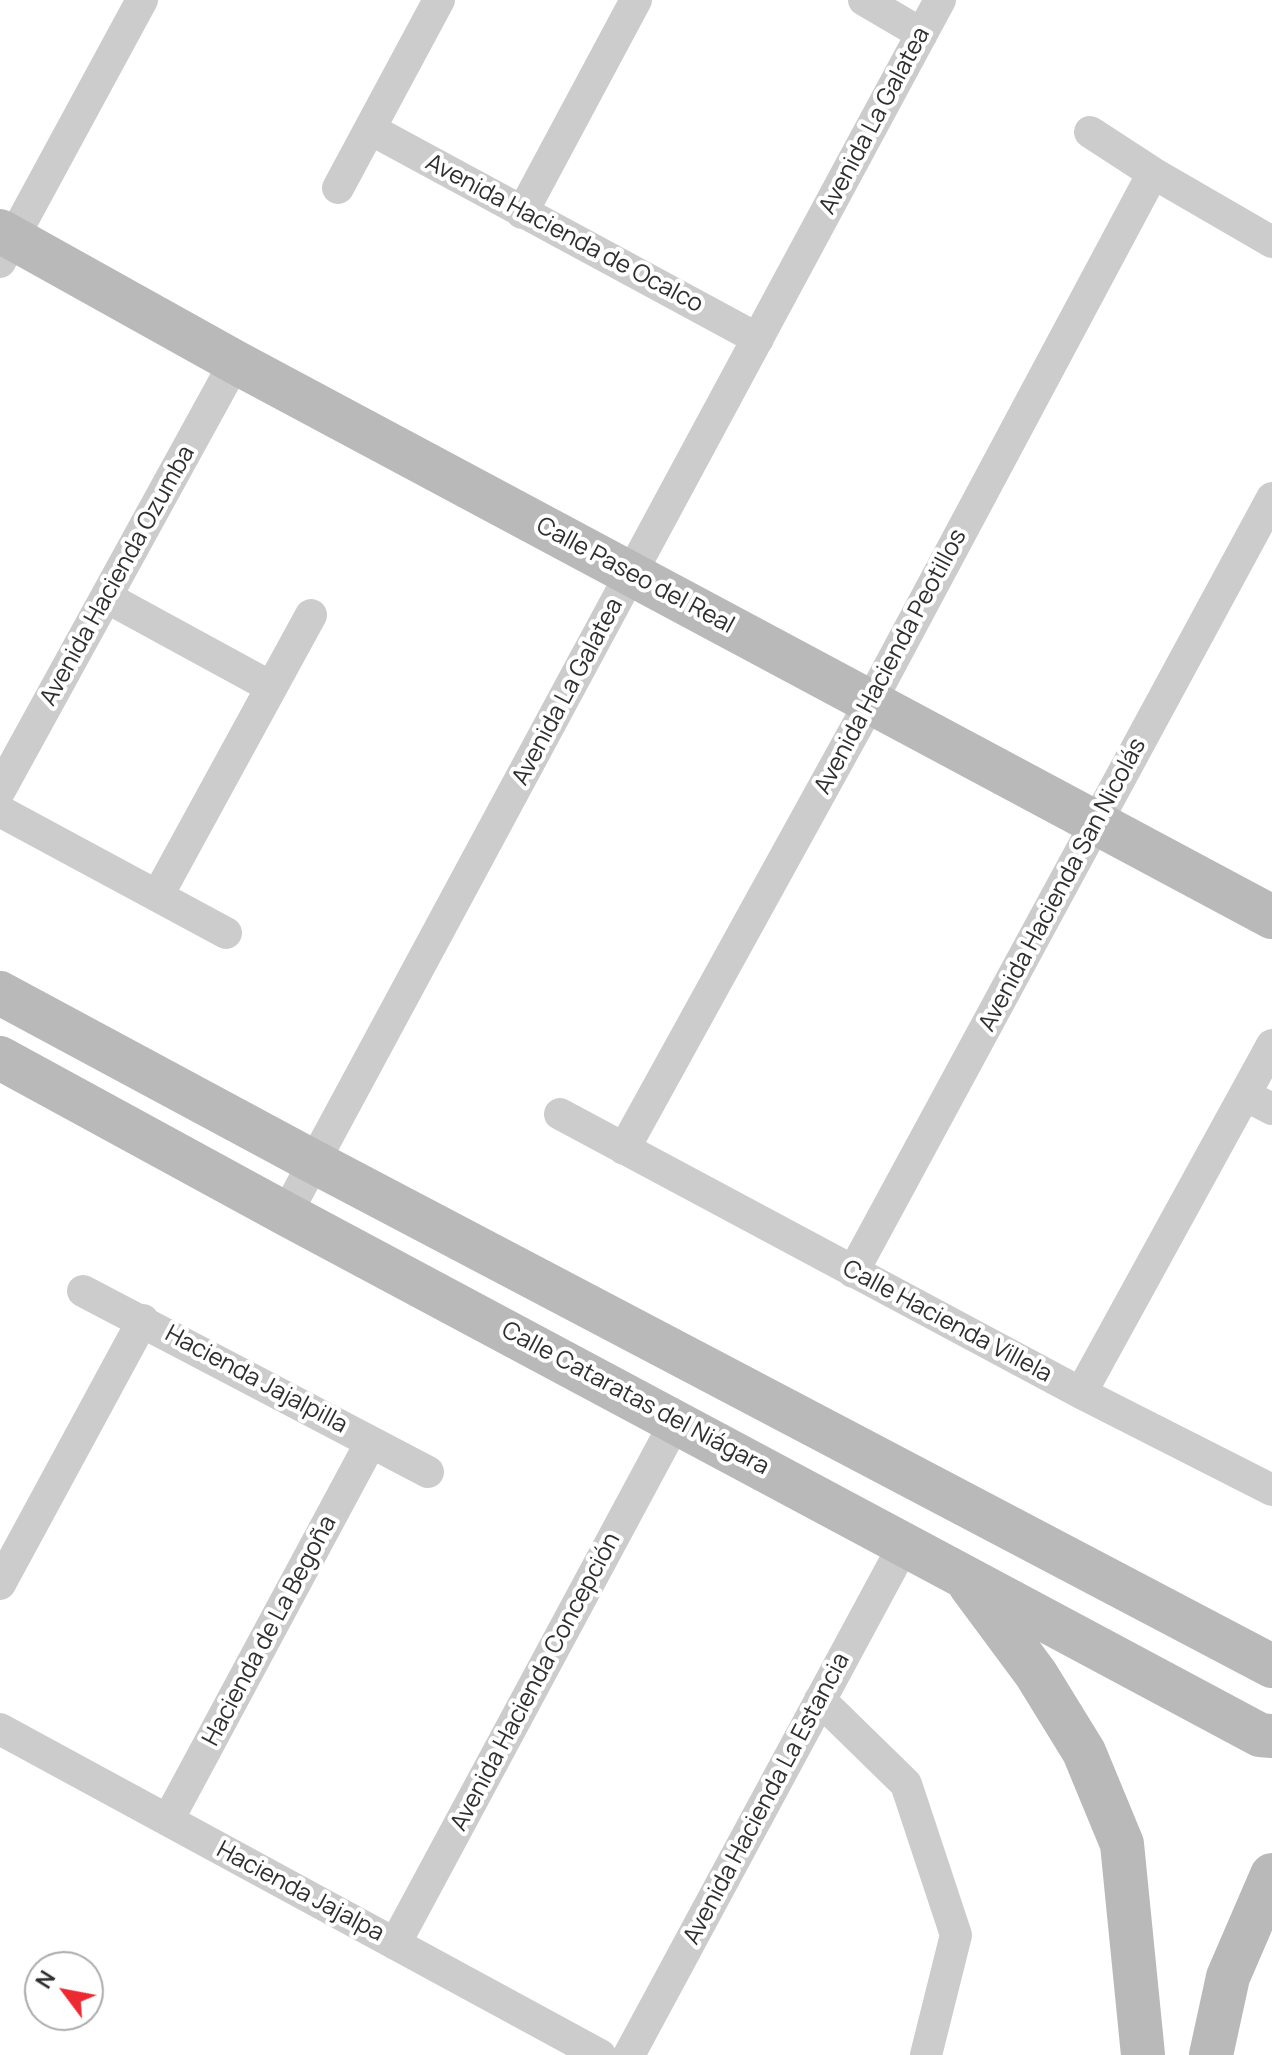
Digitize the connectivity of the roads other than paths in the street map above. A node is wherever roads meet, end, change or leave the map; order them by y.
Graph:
1 (142, 0) edge
2 (439, 0) edge
3 (636, 0) edge
4 (864, 0) edge
5 (940, 0) edge
6 (922, 34) junction
7 (370, 129) junction
8 (1090, 132) dead end
9 (1153, 173) junction
10 (338, 188) dead end
11 (522, 213) junction
12 (1272, 242) edge
13 (5, 244) edge
14 (758, 339) junction
15 (235, 362) junction
16 (1272, 498) edge
17 (631, 575) junction
18 (106, 597) junction
19 (311, 615) dead end
20 (271, 687) junction
21 (871, 701) junction
22 (0, 790) edge
23 (0, 811) edge
24 (1097, 822) junction
25 (158, 895) junction
26 (1272, 917) edge
27 (226, 933) dead end
28 (0, 993) edge
29 (1272, 1045) edge
30 (0, 1058) edge
31 (1259, 1102) edge
32 (560, 1114) dead end
33 (624, 1149) junction
34 (314, 1162) junction
35 (286, 1214) junction
36 (853, 1272) junction
37 (83, 1291) dead end
38 (143, 1320) junction
39 (1081, 1393) junction
40 (676, 1421) junction
41 (371, 1442) junction
42 (428, 1472) dead end
43 (1272, 1490) edge
44 (905, 1543) junction
45 (961, 1574) junction
46 (0, 1584) edge
47 (1272, 1666) edge
48 (820, 1700) junction
49 (0, 1729) edge
50 (1272, 1736) edge
51 (168, 1820) junction
52 (1272, 1875) edge
53 (395, 1944) junction
54 (1272, 1969) edge
55 (1228, 1977) junction
56 (600, 2055) edge
57 (629, 2055) edge
58 (926, 2055) edge
59 (1143, 2055) edge
60 (1211, 2055) edge

1 - 13 street
2 - 7 street
3 - 11 street
4 - 6 street
5 - 6 street, Avenida La Galatea
6 - 14 street, Avenida La Galatea
7 - 10 street
7 - 11 street, Avenida Hacienda de Ocalco
8 - 9 street
9 - 12 street
9 - 21 street, Avenida Hacienda Peotillos
11 - 14 street, Avenida Hacienda de Ocalco
13 - 15 main road, Calle Paseo del Real
14 - 17 street, Avenida La Galatea
15 - 17 main road, Calle Paseo del Real
15 - 18 street, Avenida Hacienda Ozumba
16 - 24 street, Avenida Hacienda San Nicolás
17 - 21 main road, Calle Paseo del Real
17 - 34 street, Avenida La Galatea
18 - 20 street
18 - 22 street, Avenida Hacienda Ozumba
19 - 20 street
20 - 25 street
21 - 24 main road, Calle Paseo del Real
21 - 33 street, Avenida Hacienda Peotillos
23 - 25 street
24 - 26 main road, Calle Paseo del Real
24 - 36 street, Avenida Hacienda San Nicolás
25 - 27 street
28 - 34 main road
29 - 31 street
30 - 35 main road, Calle Cataratas del Niágara
31 - 39 street
32 - 33 street, Calle Hacienda Villela
33 - 36 street, Calle Hacienda Villela
34 - 35 street, Avenida La Galatea
34 - 47 main road
35 - 40 main road, Calle Cataratas del Niágara
36 - 39 street, Calle Hacienda Villela
37 - 38 street, Hacienda Jajalpilla
38 - 41 street, Hacienda Jajalpilla
38 - 46 street
39 - 43 street, Calle Hacienda Villela
40 - 44 main road, Calle Cataratas del Niágara
40 - 53 street, Avenida Hacienda Concepción
41 - 42 street, Hacienda Jajalpilla
41 - 51 street, Hacienda de La Begoña
44 - 45 main road, Calle Cataratas del Niágara
44 - 48 street, Avenida Hacienda La Estancia
45 - 50 main road, Calle Cataratas del Niágara
45 - 59 main road
48 - 57 street, Avenida Hacienda La Estancia
48 - 58 street
49 - 51 street, Hacienda Jajalpa
51 - 53 street, Hacienda Jajalpa
52 - 55 main road
53 - 56 street, Hacienda Jajalpa
54 - 55 main road
55 - 60 main road

